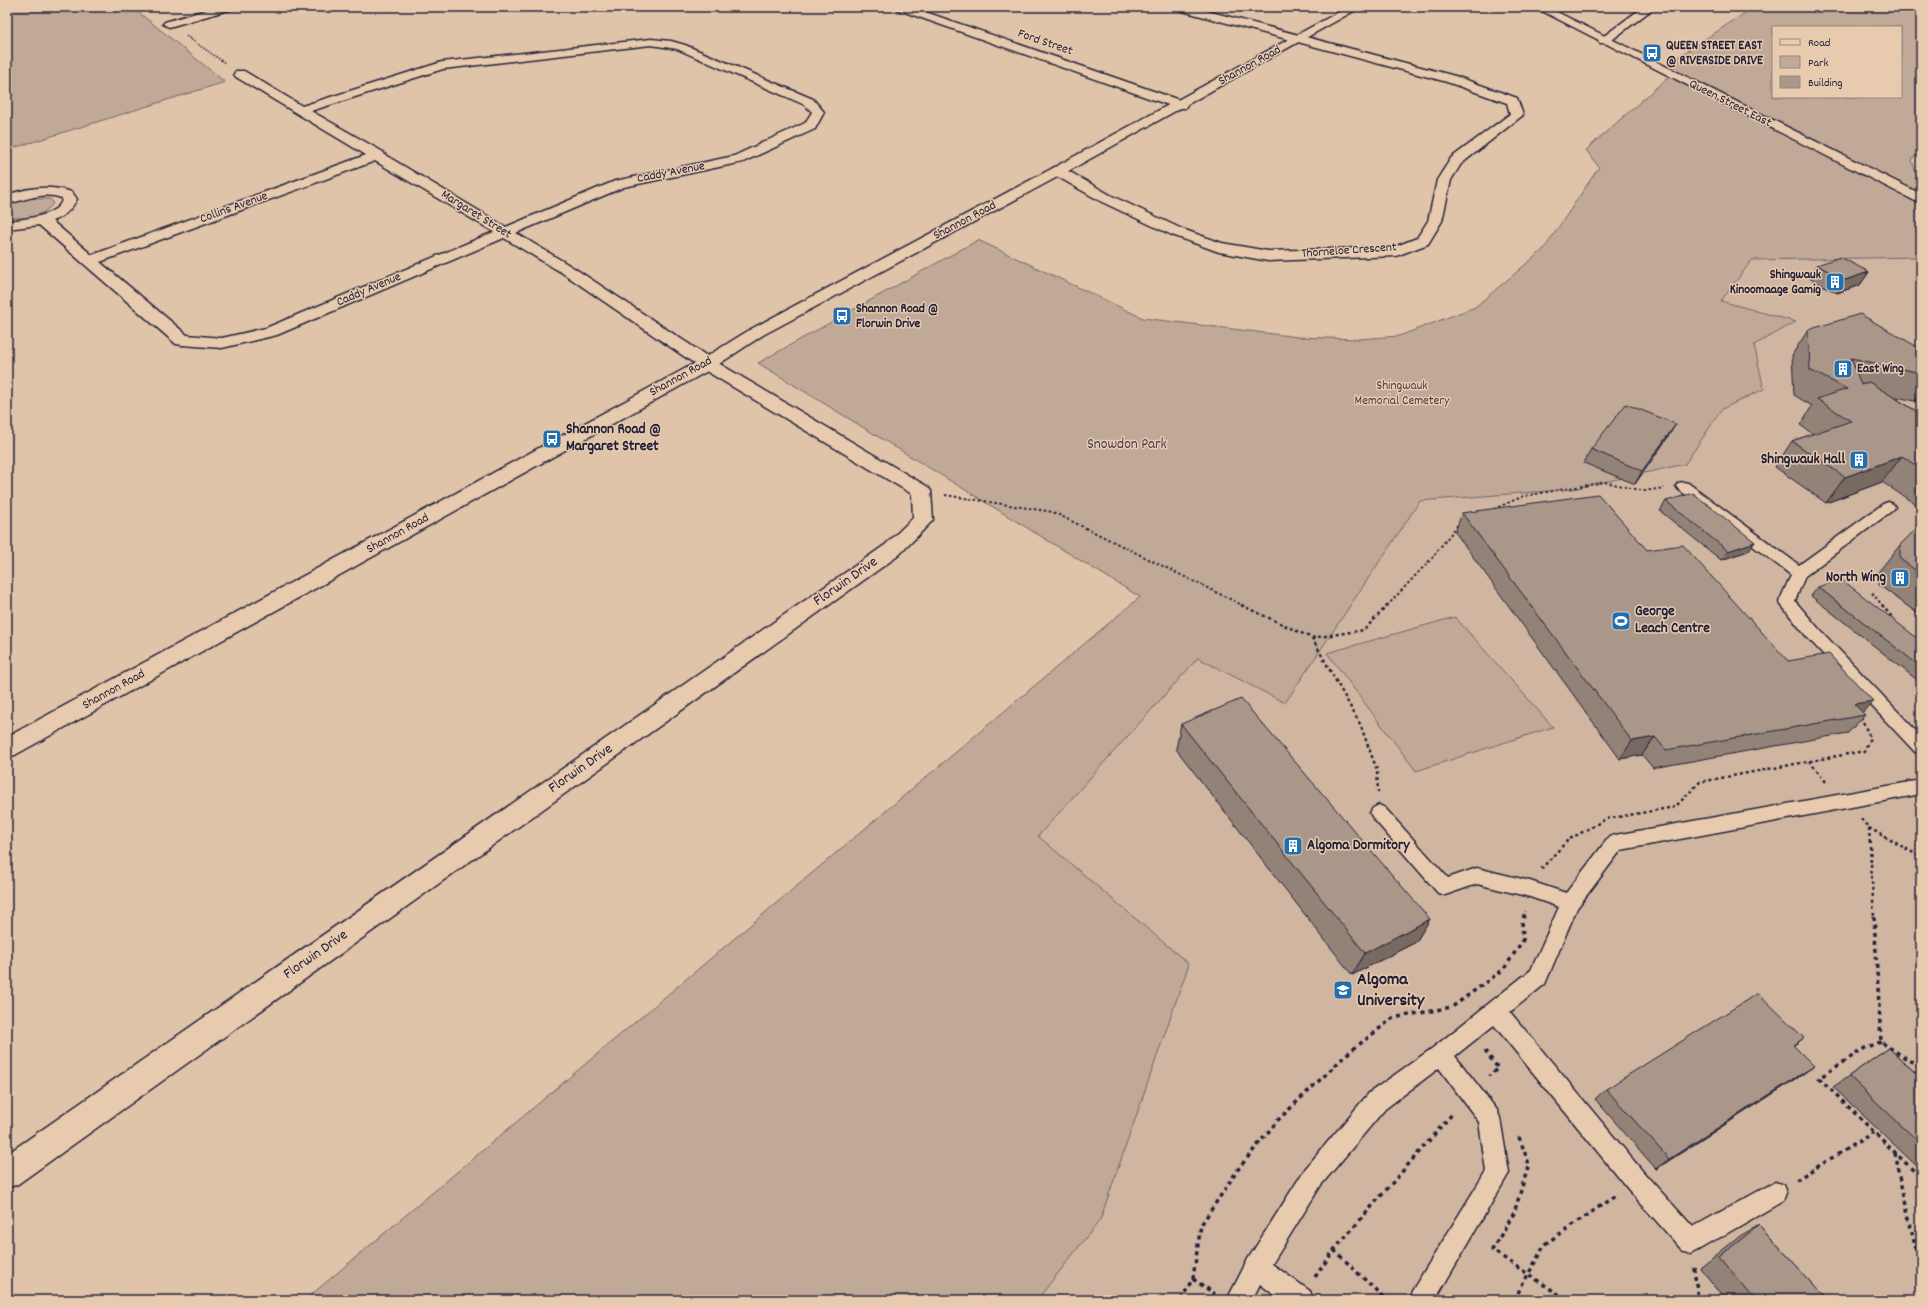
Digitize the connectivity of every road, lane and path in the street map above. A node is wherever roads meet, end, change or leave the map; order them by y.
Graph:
1 (228, 7) edge
2 (900, 7) edge
3 (1179, 7) edge
4 (1356, 7) edge
5 (1539, 7) edge
6 (1650, 7) edge
7 (172, 23) joint
8 (1300, 39) junction
9 (1604, 41) junction
10 (240, 74) joint
11 (1180, 105) junction
12 (302, 110) junction
13 (378, 155) junction
14 (1058, 171) junction
15 (7, 200) edge
16 (1921, 200) edge
17 (42, 220) junction
18 (7, 225) edge
19 (503, 232) junction
20 (89, 261) junction
21 (707, 364) junction
22 (1683, 486) joint
23 (921, 491) junction
24 (1888, 507) dead end
25 (1487, 511) edge
26 (1465, 520) edge
27 (1799, 573) junction
28 (1872, 593) dead end
29 (1900, 627) edge
30 (1312, 638) junction
31 (1891, 716) junction
32 (1921, 747) edge
33 (7, 748) edge
34 (1921, 787) edge
35 (1379, 813) joint
36 (1869, 828) dead end
37 (1530, 889) junction
38 (1570, 903) junction
39 (1452, 1007) junction
40 (1495, 1010) junction
41 (1470, 1030) junction
42 (1881, 1042) junction
43 (1441, 1054) junction
44 (1921, 1068) edge
45 (1489, 1075) junction
46 (1493, 1082) dead end
47 (1470, 1093) junction
48 (1516, 1129) dead end
49 (1874, 1132) junction
50 (1895, 1152) junction
51 (7, 1173) edge
52 (1921, 1178) edge
53 (1636, 1181) junction
54 (1775, 1193) joint
55 (1690, 1242) junction
56 (1334, 1250) junction
57 (1256, 1267) junction
58 (1527, 1274) junction
59 (1921, 1274) edge
60 (1193, 1278) junction
61 (1217, 1296) dead end
62 (1300, 1299) edge
63 (1181, 1300) edge
64 (1239, 1300) edge
65 (1386, 1300) edge
66 (1421, 1300) edge
67 (1514, 1300) edge
68 (1564, 1300) edge
69 (1698, 1300) edge

1 - 7 street
2 - 11 street, Ford Street
3 - 8 street
4 - 8 street, Shannon Road
5 - 9 street, Queen Street East
6 - 9 street
7 - 10 path
8 - 11 street, Shannon Road
8 - 14 street, Thorneloe Crescent
9 - 16 street, Queen Street East
10 - 12 street, Margaret Street
11 - 14 street, Shannon Road
12 - 13 street, Margaret Street
12 - 19 street, Caddy Avenue
13 - 19 street, Margaret Street
13 - 20 street, Collins Avenue
14 - 21 street, Shannon Road
15 - 17 street
17 - 18 street
17 - 20 street, Caddy Avenue
19 - 20 street, Caddy Avenue
19 - 21 street, Margaret Street
21 - 23 street
21 - 33 street, Shannon Road
22 - 25 path
22 - 27 lane
23 - 30 path
23 - 51 street, Florwin Drive
24 - 27 lane
26 - 30 path
27 - 31 lane
28 - 29 path
30 - 35 path
31 - 32 lane
31 - 37 path
34 - 38 lane
35 - 37 lane
36 - 42 path
37 - 38 lane
37 - 39 path
38 - 40 lane
39 - 41 path
39 - 60 path
40 - 41 lane
40 - 53 lane
41 - 43 lane
41 - 45 path
42 - 44 path
42 - 49 path
43 - 47 lane
43 - 57 lane
45 - 46 path
45 - 47 path
47 - 56 path
47 - 66 lane
48 - 58 path
49 - 50 path
49 - 54 path
50 - 52 path
50 - 59 path
53 - 55 lane
53 - 58 path
54 - 55 lane
55 - 69 path
56 - 62 path
56 - 65 path
57 - 62 lane
57 - 64 lane
58 - 67 path
58 - 68 path
60 - 61 path
60 - 63 path

